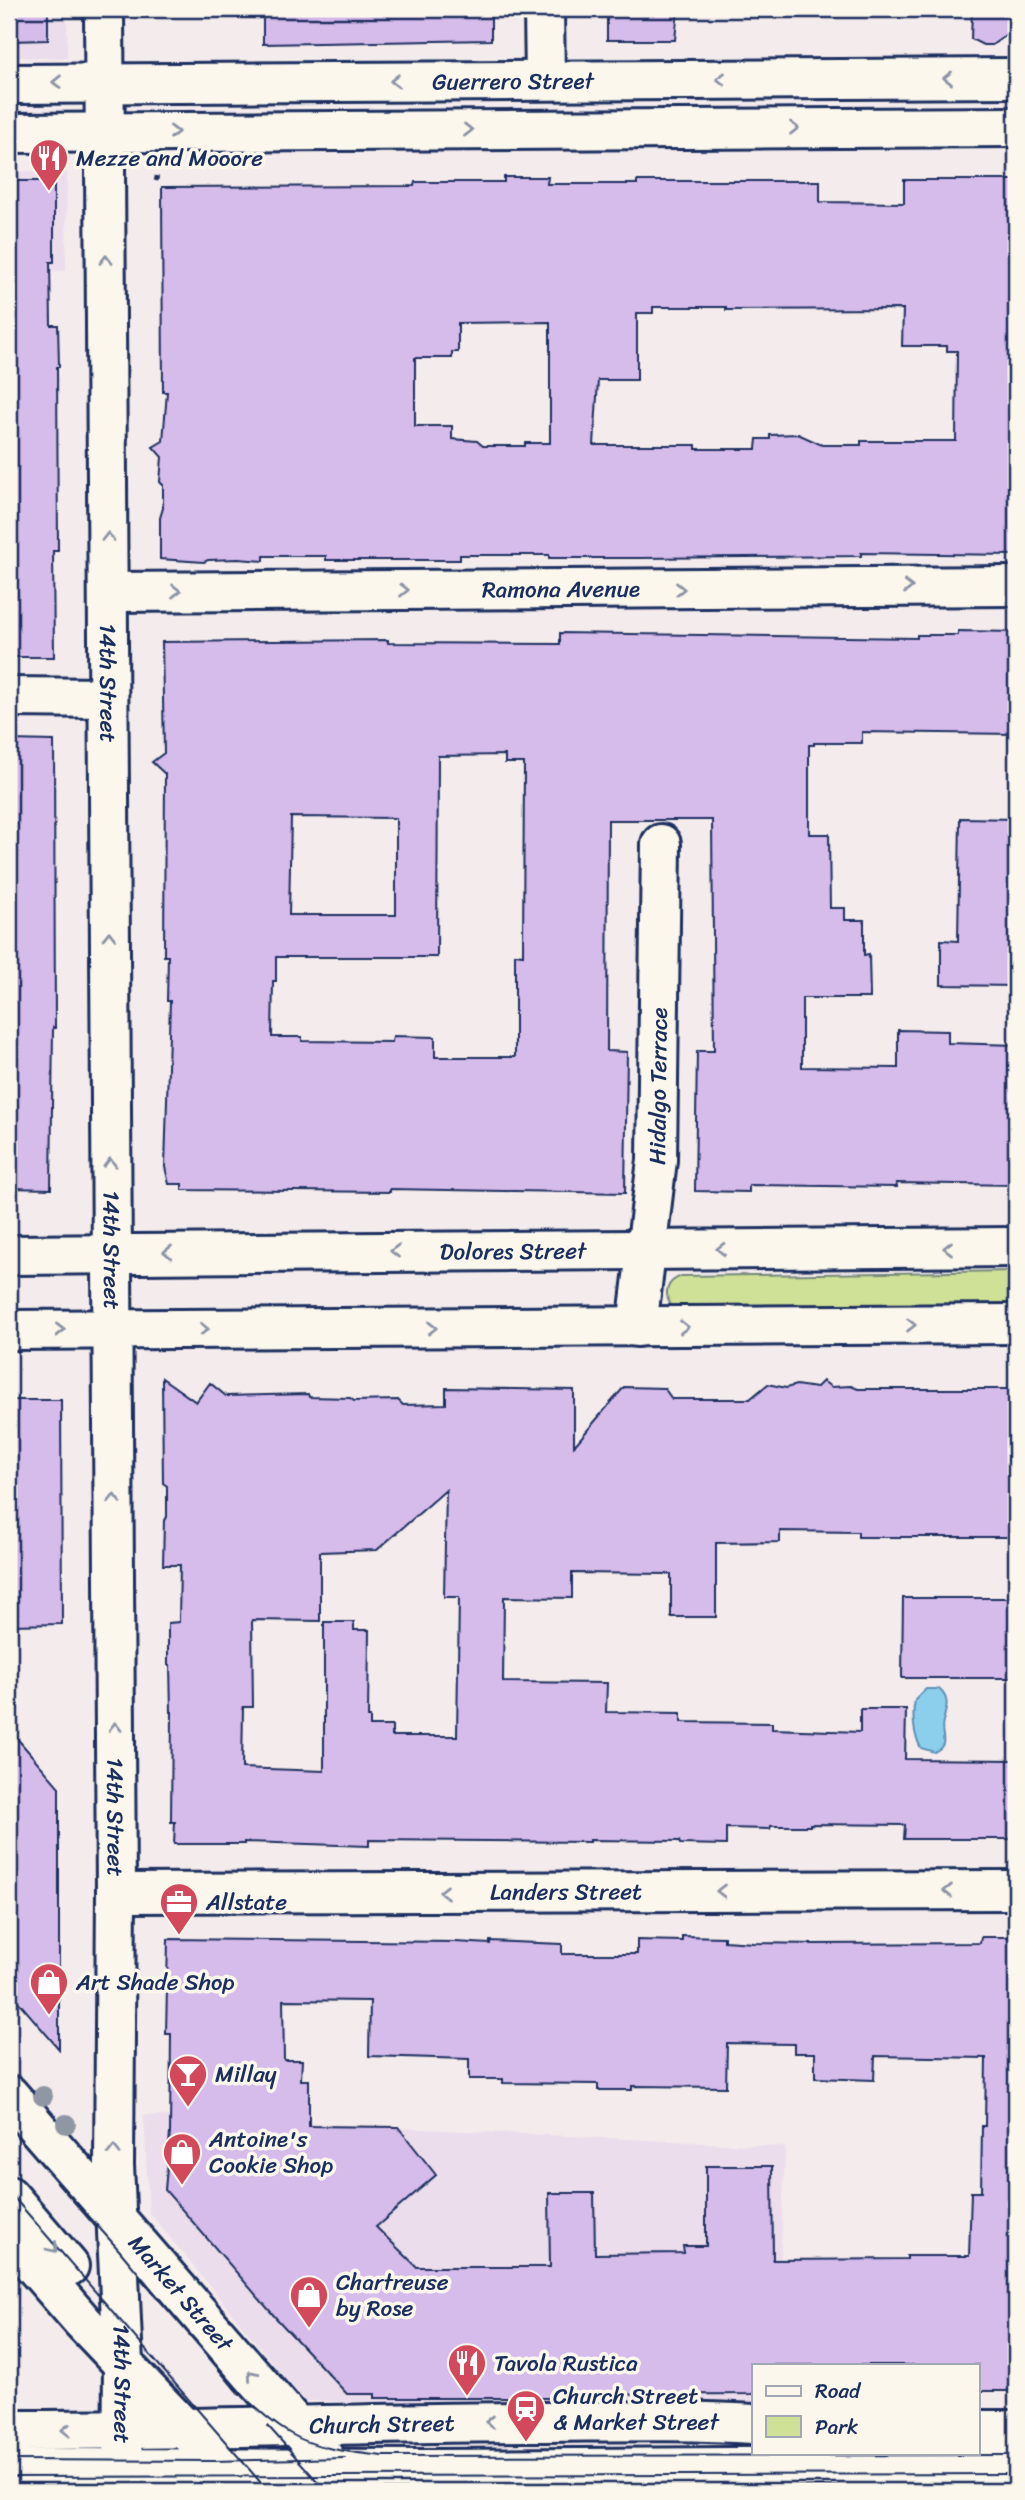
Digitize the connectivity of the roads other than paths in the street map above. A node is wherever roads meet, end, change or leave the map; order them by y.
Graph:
1 (104, 9) edge
2 (544, 9) edge
3 (1016, 78) edge
4 (545, 80) junction
5 (105, 82) junction
6 (9, 84) edge
7 (1016, 127) edge
8 (9, 133) edge
9 (106, 133) junction
10 (1016, 586) edge
11 (108, 592) junction
12 (9, 697) edge
13 (108, 698) junction
14 (661, 845) dead end
15 (1016, 1247) edge
16 (647, 1250) junction
17 (111, 1253) junction
18 (9, 1255) edge
19 (1016, 1324) edge
20 (637, 1327) junction
21 (112, 1329) junction
22 (9, 1330) edge
23 (1016, 1890) edge
24 (116, 1892) junction
25 (9, 2095) edge
26 (9, 2196) edge
27 (118, 2218) junction
28 (9, 2237) edge
29 (123, 2364) junction
30 (752, 2424) edge
31 (297, 2427) junction
32 (184, 2429) junction
33 (9, 2430) edge
34 (123, 2430) junction
35 (979, 2430) edge
36 (1016, 2430) edge
37 (1016, 2465) edge
38 (9, 2468) edge
39 (232, 2479) edge
40 (343, 2479) edge
41 (123, 2480) edge

1 - 5 street, 14th Street
2 - 4 street
3 -> 4 street, Guerrero Street
4 -> 5 street, Guerrero Street
5 -> 6 street, Guerrero Street
5 - 9 street, 14th Street
9 -> 7 street
8 - 9 street
11 -> 9 street, 14th Street
11 -> 10 street, Ramona Avenue
11 - 13 street, 14th Street
12 - 13 street
17 -> 13 street, 14th Street
14 - 16 street, Hidalgo Terrace
15 -> 16 street, Dolores Street
16 -> 17 street, Dolores Street
16 - 20 street, Hidalgo Terrace
17 - 18 street, Dolores Street
17 - 21 street, 14th Street
20 -> 19 street
21 -> 20 street
22 -> 21 street
24 -> 21 street, 14th Street
23 -> 24 street, Landers Street
27 -> 24 street, 14th Street
25 - 27 street, Market Street
26 -> 29 street
27 - 29 street, 14th Street
31 -> 27 street, Market Street
28 - 29 street
29 - 32 street
29 - 34 street, 14th Street
30 -> 31 street, Church Street
31 - 32 street, Church Street
31 - 40 street, Market Street
32 - 34 street, Church Street
32 - 39 street
34 -> 33 street, Church Street
34 - 41 street, 14th Street
35 - 36 street
37 - 40 street, Church Street
38 - 41 street, Church Street
39 - 40 street, Church Street
39 - 41 street, Church Street

